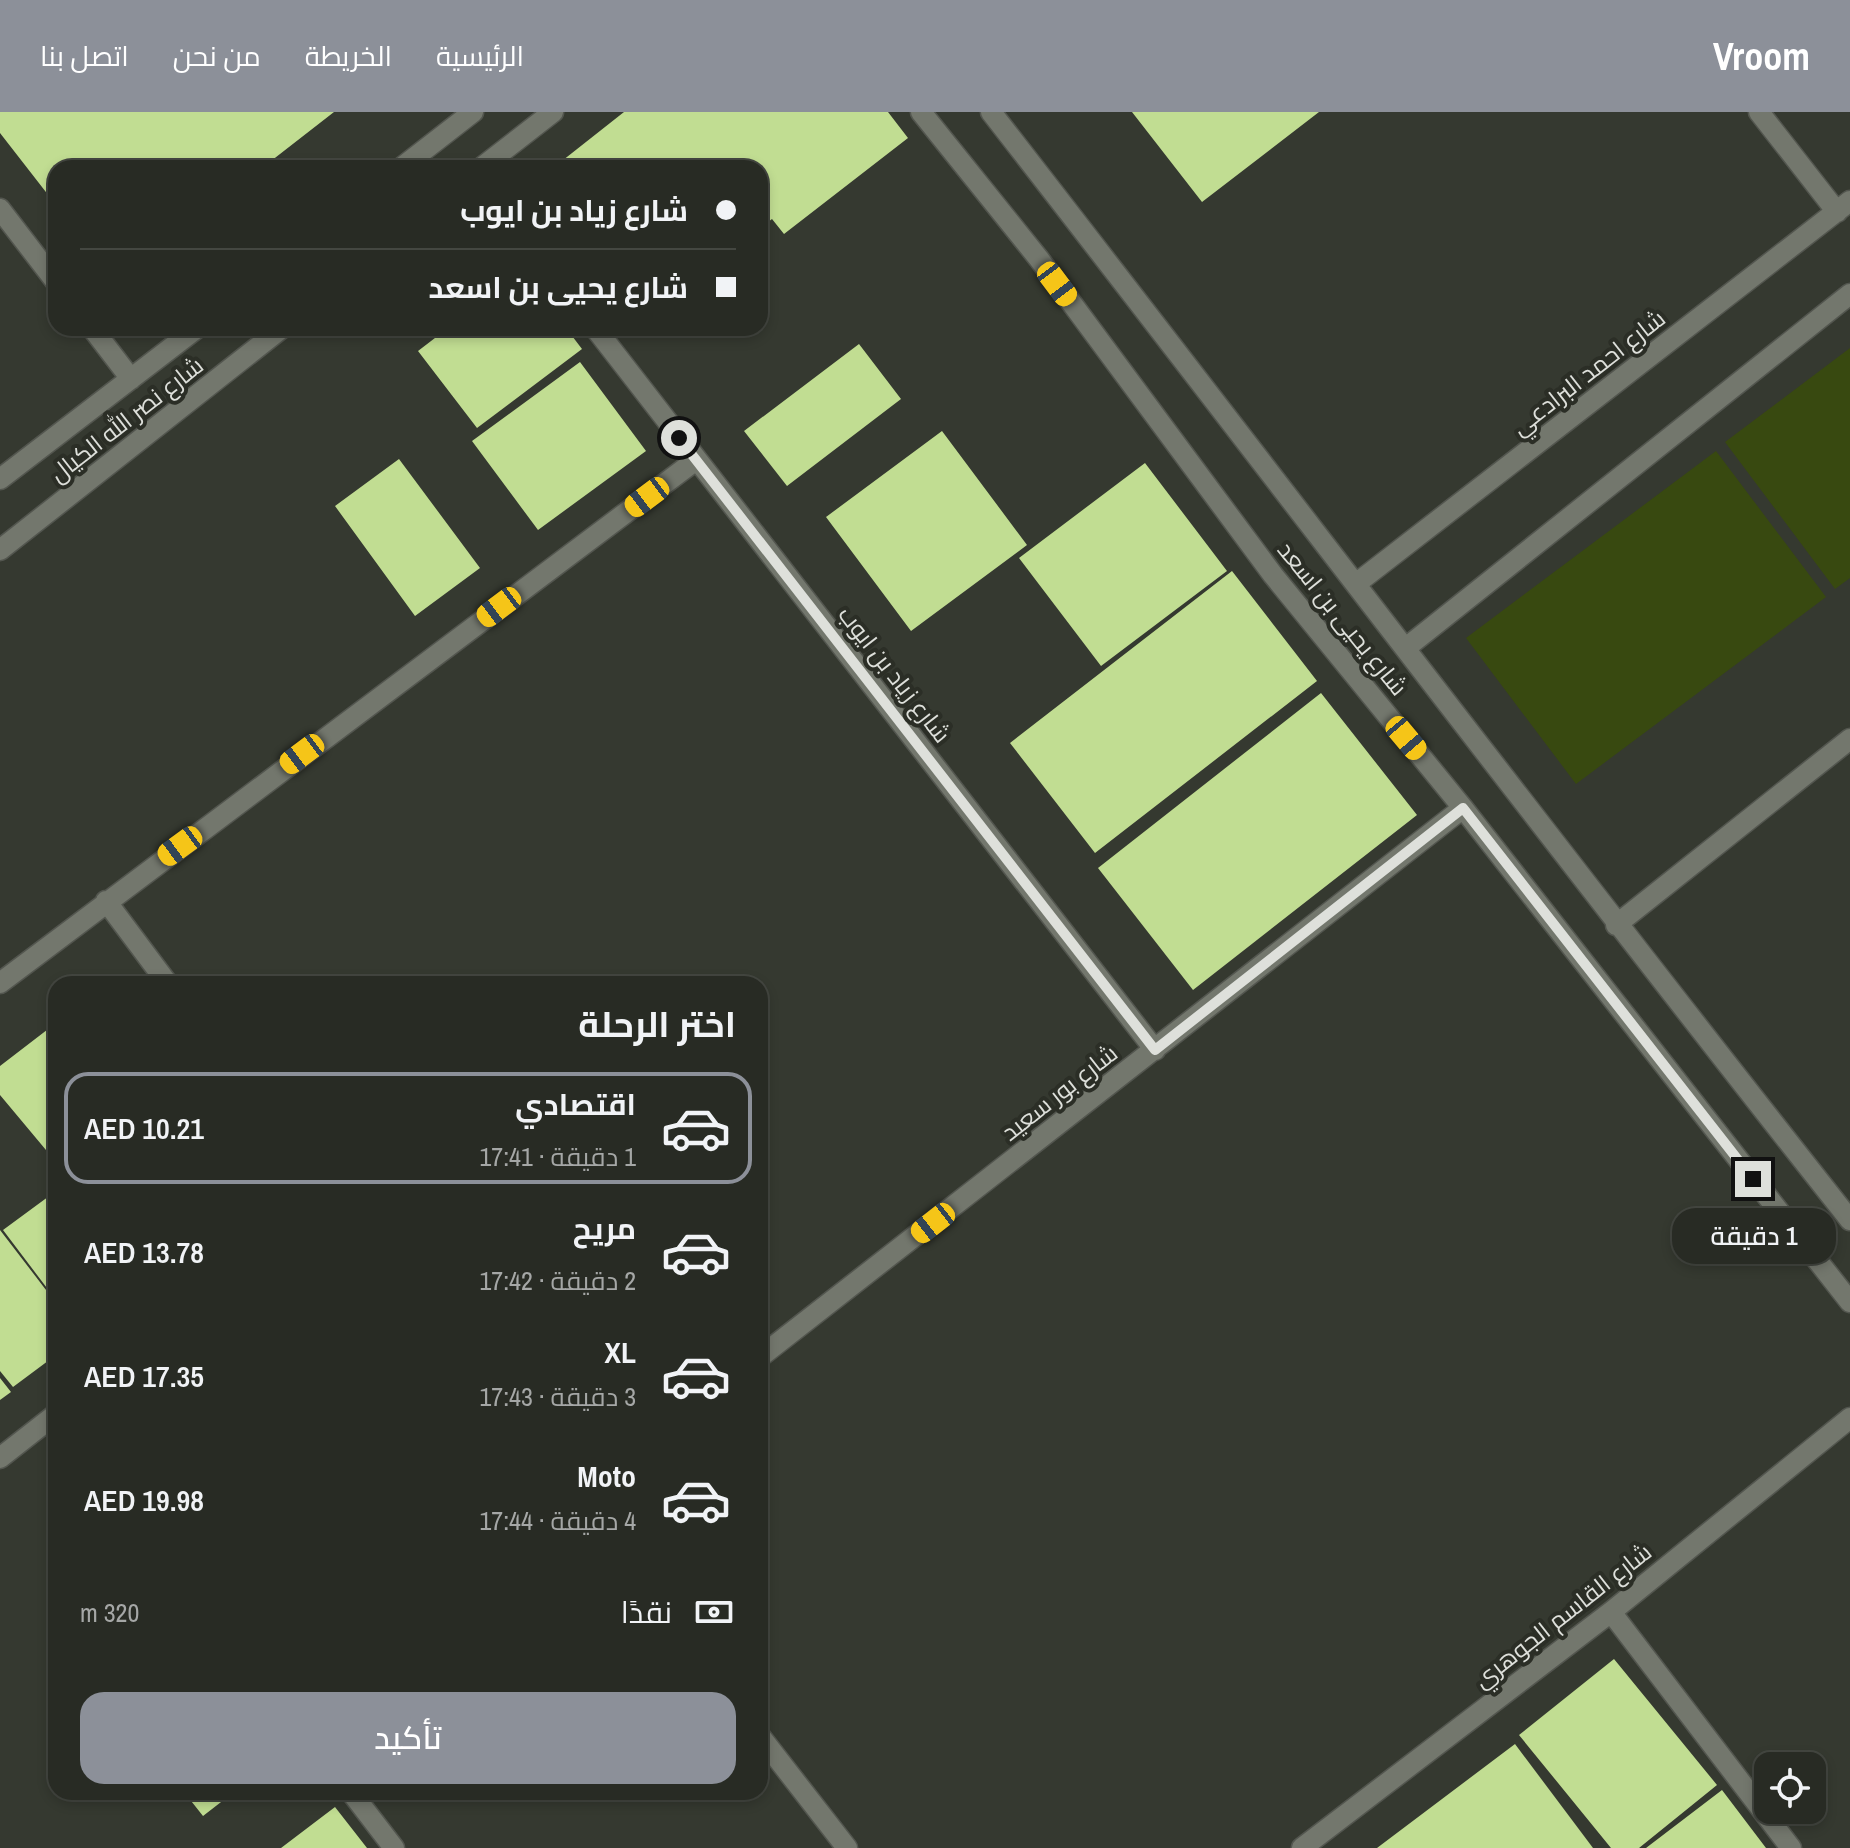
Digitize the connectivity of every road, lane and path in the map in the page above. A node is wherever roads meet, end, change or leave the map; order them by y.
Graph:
1 (473, 112) edge
2 (553, 112) edge
3 (921, 112) edge
4 (991, 112) edge
5 (1759, 112) edge
6 (411, 160) edge
7 (491, 160) edge
8 (1844, 206) edge
9 (0, 209) edge
10 (48, 272) edge
11 (1850, 294) edge
12 (98, 336) edge
13 (187, 336) edge
14 (272, 336) edge
15 (601, 336) edge
16 (131, 379) junction
17 (696, 460) junction
18 (0, 479) edge
19 (0, 550) edge
20 (1357, 583) junction
21 (1407, 647) junction
22 (1850, 739) edge
23 (1463, 808) junction
24 (106, 901) junction
25 (1616, 925) junction
26 (162, 976) edge
27 (0, 983) edge
28 (1155, 1050) junction
29 (1850, 1220) edge
30 (1850, 1302) edge
31 (768, 1351) edge
32 (1850, 1418) edge
33 (48, 1420) edge
34 (0, 1458) edge
35 (1611, 1612) junction
36 (768, 1746) edge
37 (357, 1800) edge
38 (394, 1848) edge
39 (847, 1848) edge
40 (1302, 1848) edge
41 (1791, 1848) edge

1 - 6 street
2 - 7 street
3 - 23 street, شارع يحيى بن اسعد
4 - 20 street, شارع يحيى بن اسعد
5 - 8 street
8 - 20 street, شارع احمد البرادعي
9 - 10 street
11 - 21 street
12 - 16 street
13 - 16 street, شارع نصر الله الكيال
14 - 19 street, شارع نصر الله الكيال
15 - 17 street, شارع زياد بن ايوب
16 - 18 street, شارع نصر الله الكيال
17 - 24 street
17 - 28 street, شارع زياد بن ايوب
20 - 21 street, شارع يحيى بن اسعد
21 - 25 street, شارع يحيى بن اسعد
22 - 25 street
23 - 28 street, شارع بور سعيد
23 - 30 street, شارع يحيى بن اسعد
24 - 26 street
24 - 27 street
25 - 29 street, شارع يحيى بن اسعد
28 - 31 street, شارع بور سعيد
32 - 35 street, شارع القاسم الجوهري
33 - 34 street
35 - 40 street, شارع القاسم الجوهري
35 - 41 street
36 - 39 street
37 - 38 street

